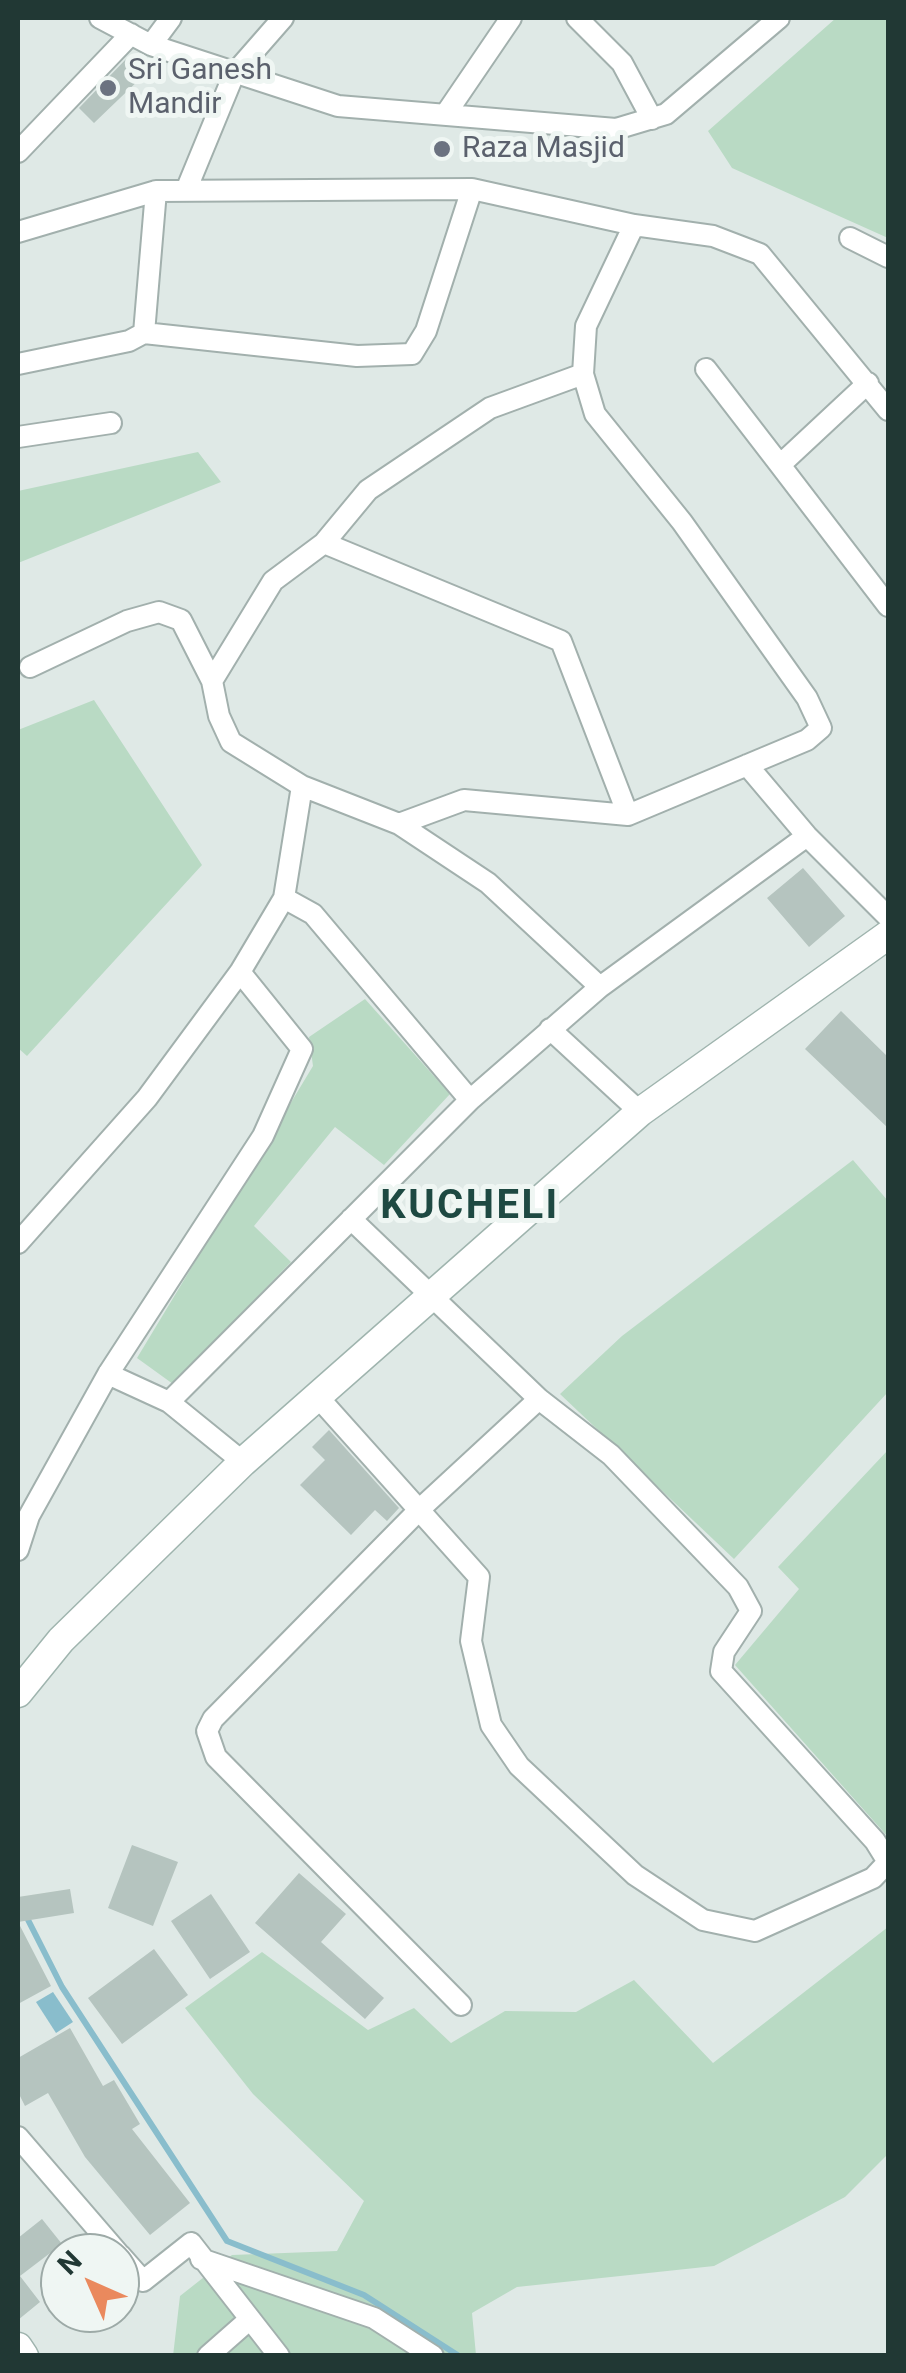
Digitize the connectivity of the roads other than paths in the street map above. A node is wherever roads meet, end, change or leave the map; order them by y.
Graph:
1 (100, 18) edge
2 (170, 18) edge
3 (283, 18) edge
4 (511, 18) edge
5 (577, 18) edge
6 (779, 18) edge
7 (131, 34) junction
8 (152, 45) junction
9 (234, 74) junction
10 (446, 115) junction
11 (652, 119) junction
12 (18, 152) edge
13 (186, 188) junction
14 (472, 189) junction
15 (156, 190) junction
16 (634, 225) junction
17 (18, 232) edge
18 (850, 238) dead end
19 (888, 258) edge
20 (144, 333) junction
21 (18, 364) edge
22 (706, 368) dead end
23 (582, 374) junction
24 (868, 384) junction
25 (888, 410) edge
26 (111, 423) dead end
27 (18, 436) edge
28 (780, 465) junction
29 (324, 543) junction
30 (888, 606) edge
31 (30, 667) dead end
32 (212, 681) junction
33 (747, 765) junction
34 (302, 786) junction
35 (628, 815) junction
36 (399, 824) junction
37 (807, 836) junction
38 (284, 898) junction
39 (888, 917) edge
40 (888, 935) edge
41 (240, 972) junction
42 (600, 987) junction
43 (550, 1029) junction
44 (470, 1100) junction
45 (640, 1112) junction
46 (351, 1219) junction
47 (18, 1243) edge
48 (434, 1295) junction
49 (108, 1374) junction
50 (317, 1396) junction
51 (539, 1400) junction
52 (169, 1402) junction
53 (243, 1462) junction
54 (421, 1508) junction
55 (23, 1513) edge
56 (18, 1550) edge
57 (18, 1693) edge
58 (888, 1862) edge
59 (461, 2004) dead end
60 (18, 2137) edge
61 (101, 2233) edge
62 (202, 2258) junction
63 (140, 2278) edge
64 (250, 2319) junction
65 (18, 2347) edge
66 (24, 2356) edge
67 (208, 2356) edge
68 (279, 2356) edge
69 (433, 2356) edge

1 - 7 street
2 - 8 street
3 - 9 street
4 - 10 street
5 - 11 street
6 - 11 street
7 - 8 street
7 - 12 street
8 - 9 street
9 - 10 street
9 - 13 street
10 - 11 street
13 - 14 street
13 - 15 street
14 - 16 street
14 - 20 street
15 - 17 street
15 - 20 street
16 - 23 street
16 - 24 street
18 - 19 street
20 - 21 street
22 - 28 street
23 - 29 street
23 - 33 street
24 - 25 street
24 - 28 street
26 - 27 street
28 - 30 street
29 - 32 street
29 - 35 street
31 - 32 street
32 - 34 street
33 - 35 street
33 - 37 street
34 - 36 street
34 - 38 street
35 - 36 street
36 - 42 street
37 - 39 street
37 - 42 street
38 - 41 street
38 - 44 street
40 - 45 street
41 - 47 street
41 - 49 street
42 - 43 street
43 - 44 street
43 - 45 street
44 - 46 street
45 - 48 street
46 - 48 street
46 - 52 street
48 - 50 street
48 - 51 street
49 - 52 street
49 - 55 street
50 - 53 street
50 - 54 street
51 - 54 street
51 - 58 street
52 - 53 street
53 - 57 street
54 - 58 street
54 - 59 street
55 - 56 street
60 - 61 street
62 - 63 street
62 - 64 street
62 - 69 street
64 - 67 street
64 - 68 street
65 - 66 street

